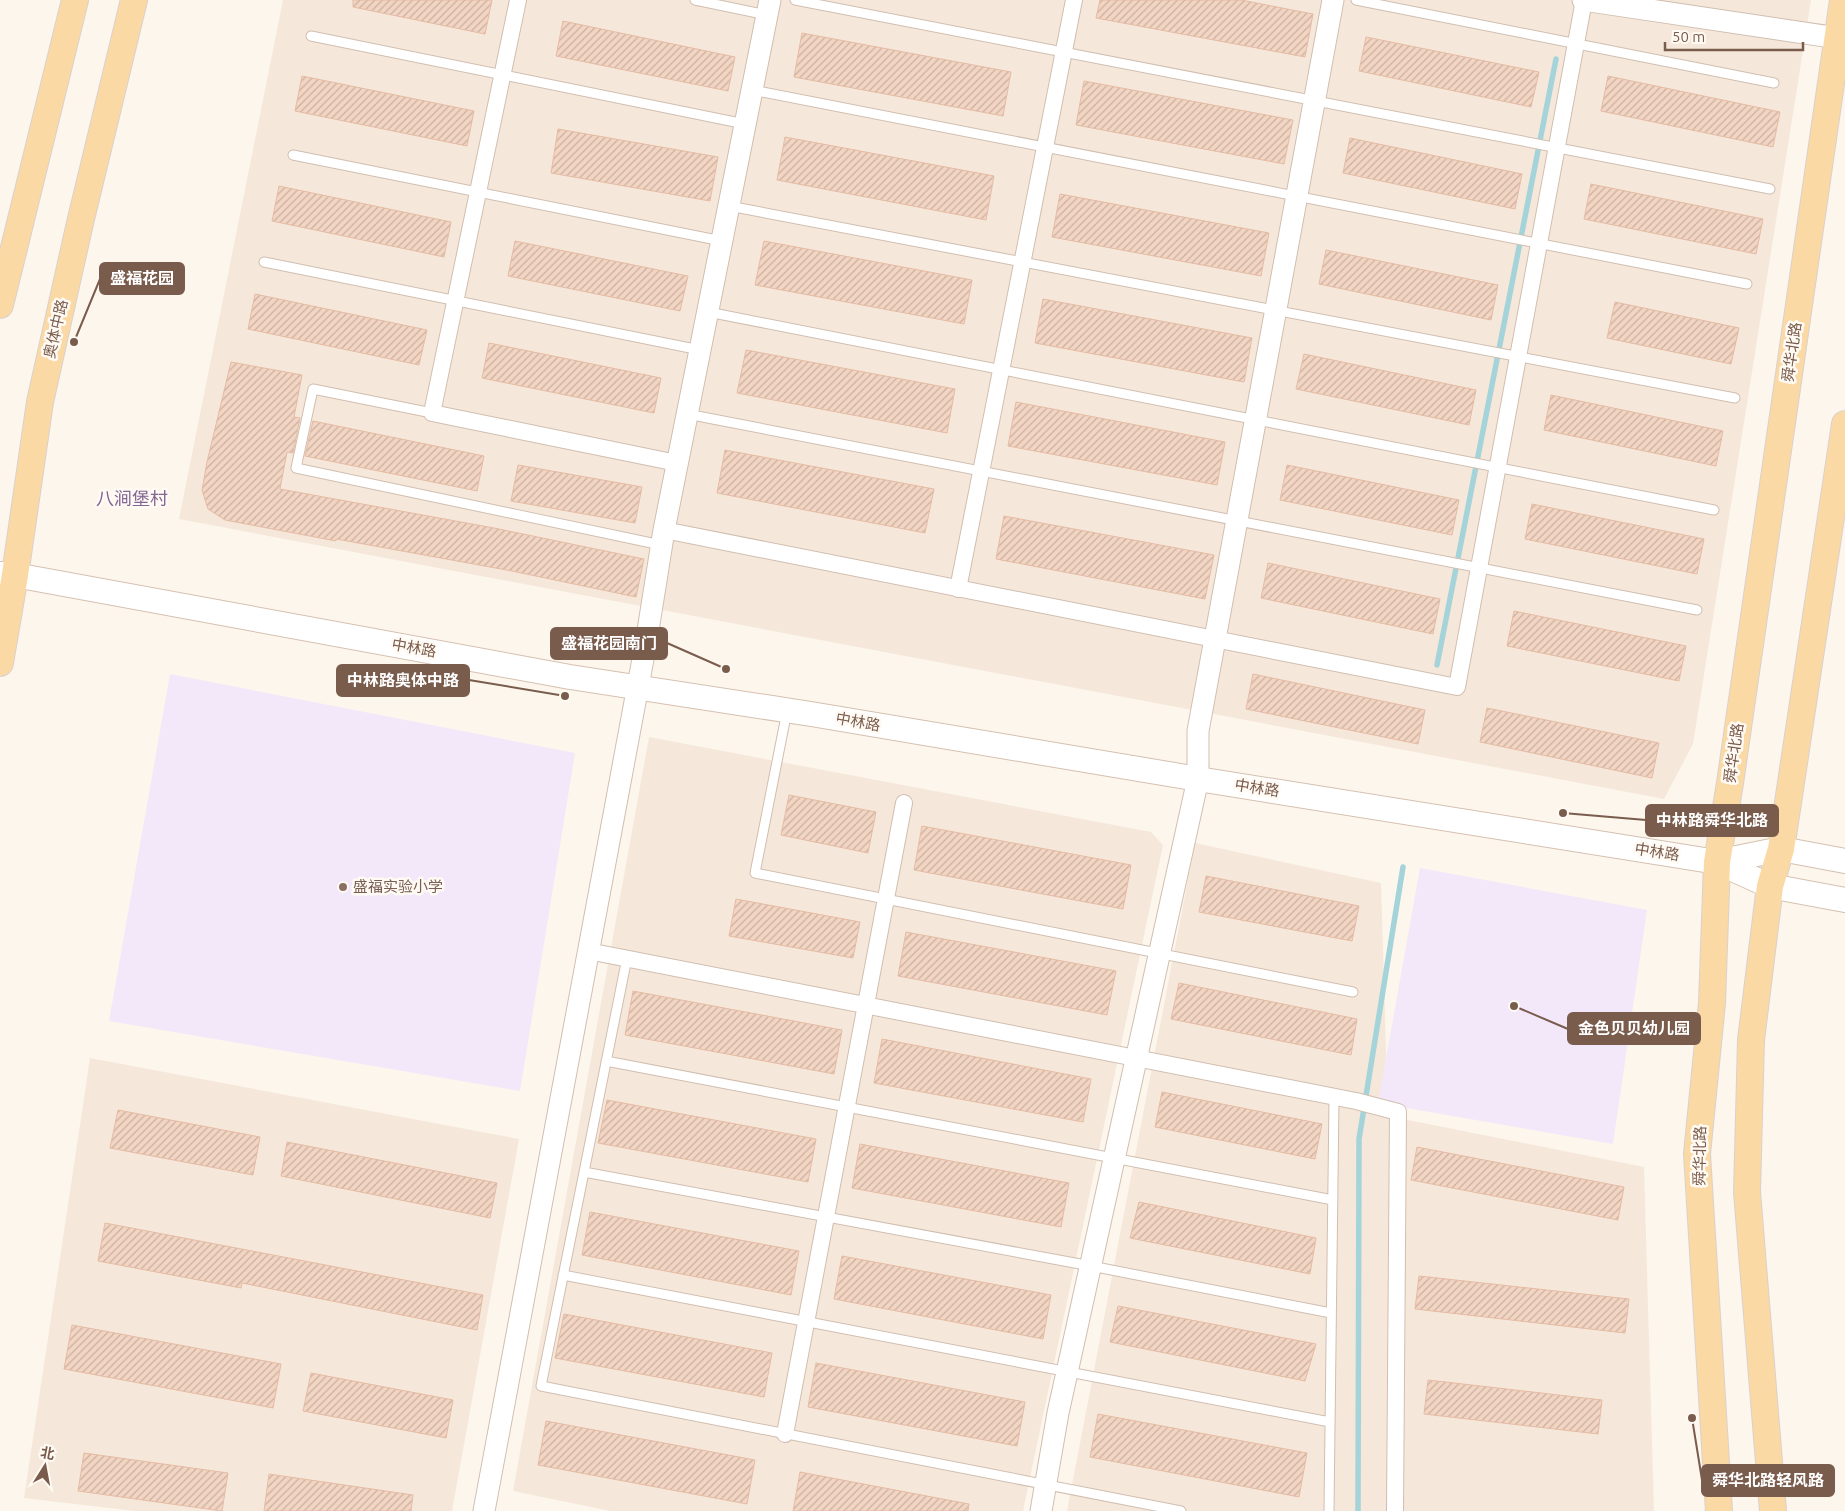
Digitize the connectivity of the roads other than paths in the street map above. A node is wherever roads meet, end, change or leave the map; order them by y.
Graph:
1 (75, 0) edge
2 (134, 0) edge
3 (518, 0) edge
4 (695, 0) edge
5 (795, 0) edge
6 (1074, 0) edge
7 (1333, 0) edge
8 (1356, 0) edge
9 (1584, 0) edge
10 (1843, 0) edge
11 (768, 7) edge
12 (311, 36) dead end
13 (1841, 38) edge
14 (1576, 44) junction
15 (1064, 52) junction
16 (502, 75) junction
17 (1774, 83) dead end
18 (752, 90) junction
19 (1315, 101) junction
20 (745, 124) junction
21 (1552, 147) junction
22 (1045, 148) junction
23 (293, 155) dead end
24 (1770, 190) dead end
25 (478, 192) junction
26 (1297, 196) junction
27 (728, 206) junction
28 (722, 241) junction
29 (1534, 242) junction
30 (264, 262) dead end
31 (1022, 262) junction
32 (1747, 284) dead end
33 (455, 300) junction
34 (0, 305) edge
35 (1276, 310) junction
36 (707, 312) junction
37 (700, 350) junction
38 (1512, 356) junction
39 (1001, 369) junction
40 (1735, 398) dead end
41 (432, 413) junction
42 (687, 414) junction
43 (1256, 420) junction
44 (1845, 424) edge
45 (677, 463) junction
46 (1491, 466) junction
47 (981, 471) junction
48 (1714, 510) dead end
49 (1237, 520) junction
50 (662, 538) junction
51 (1472, 566) junction
52 (8, 574) edge
53 (958, 589) junction
54 (1697, 610) dead end
55 (1215, 640) junction
56 (0, 663) edge
57 (637, 686) junction
58 (787, 710) junction
59 (1198, 779) junction
60 (904, 803) dead end
61 (1781, 849) junction
62 (1845, 861) edge
63 (1717, 862) junction
64 (1770, 886) junction
65 (886, 899) junction
66 (1845, 900) edge
67 (588, 950) junction
68 (1159, 953) junction
69 (627, 958) junction
70 (1353, 992) dead end
71 (866, 1005) junction
72 (1136, 1058) junction
73 (606, 1061) junction
74 (1334, 1097) junction
75 (846, 1107) junction
76 (1114, 1158) junction
77 (584, 1172) junction
78 (1333, 1200) junction
79 (826, 1216) junction
80 (1091, 1266) junction
81 (563, 1274) junction
82 (1331, 1313) junction
83 (806, 1322) junction
84 (1068, 1372) junction
85 (1330, 1422) junction
86 (785, 1434) junction
87 (1046, 1485) junction
88 (484, 1511) edge
89 (1041, 1511) edge
90 (1181, 1511) edge
91 (1329, 1511) edge
92 (1395, 1511) edge
93 (1719, 1511) edge
94 (1773, 1511) edge

1 - 34 main road
2 - 52 main road, 奥体中路
3 - 16 street
4 - 11 lane
5 - 15 lane
6 - 15 street
7 - 19 street
8 - 14 lane
9 - 13 street
9 - 14 street
10 - 13 main road, 舜华北路
11 - 18 street
12 - 16 lane
13 - 63 main road, 舜华北路
14 - 17 lane
14 - 21 street
15 - 19 lane
15 - 22 street
16 - 20 lane
16 - 25 street
18 - 20 street
18 - 22 lane
19 - 21 lane
19 - 26 street
20 - 27 street
21 - 24 lane
21 - 29 street
22 - 26 lane
22 - 31 street
23 - 25 lane
25 - 28 lane
25 - 33 street
26 - 29 lane
26 - 35 street
27 - 28 street
27 - 31 lane
28 - 36 street
29 - 32 lane
29 - 38 street
30 - 33 lane
31 - 35 lane
31 - 39 street
33 - 37 lane
33 - 41 street
35 - 38 lane
35 - 43 street
36 - 37 street
36 - 39 lane
37 - 42 street
38 - 40 lane
38 - 46 street
39 - 43 lane
39 - 47 street
41 - 45 street
41 - 50 lane
42 - 45 street
42 - 47 lane
43 - 46 lane
43 - 49 street
44 - 61 main road
45 - 50 street
46 - 48 lane
46 - 51 street
47 - 49 lane
47 - 53 street
49 - 51 lane
49 - 55 street
50 - 53 street
50 - 57 street
51 - 54 lane
51 - 55 street
52 - 56 main road, 奥体中路
52 - 57 main road, 中林路
53 - 55 street
55 - 59 street
57 - 58 main road, 中林路
57 - 67 street
58 - 59 main road, 中林路
58 - 65 lane
59 - 63 main road, 中林路
59 - 68 street
60 - 65 street
61 - 62 main road, 中林路
61 - 63 main road, 中林路
61 - 64 main road
63 - 64 main road, 中林路
63 - 93 main road, 舜华北路
64 - 66 main road, 中林路
64 - 94 main road
65 - 68 lane
65 - 71 street
67 - 69 street
67 - 88 street
68 - 70 lane
68 - 72 street
69 - 71 street
69 - 73 lane
71 - 72 street
71 - 75 street
72 - 74 street
72 - 76 street
73 - 75 lane
73 - 77 lane
74 - 78 lane
74 - 92 street
75 - 76 lane
75 - 79 street
76 - 78 lane
76 - 80 street
77 - 79 lane
77 - 81 lane
78 - 82 lane
79 - 80 lane
79 - 83 street
80 - 82 lane
80 - 84 street
81 - 83 lane
81 - 86 lane
82 - 85 lane
83 - 84 lane
83 - 86 street
84 - 85 lane
84 - 87 street
85 - 91 lane
86 - 87 lane
87 - 89 street
87 - 90 lane

